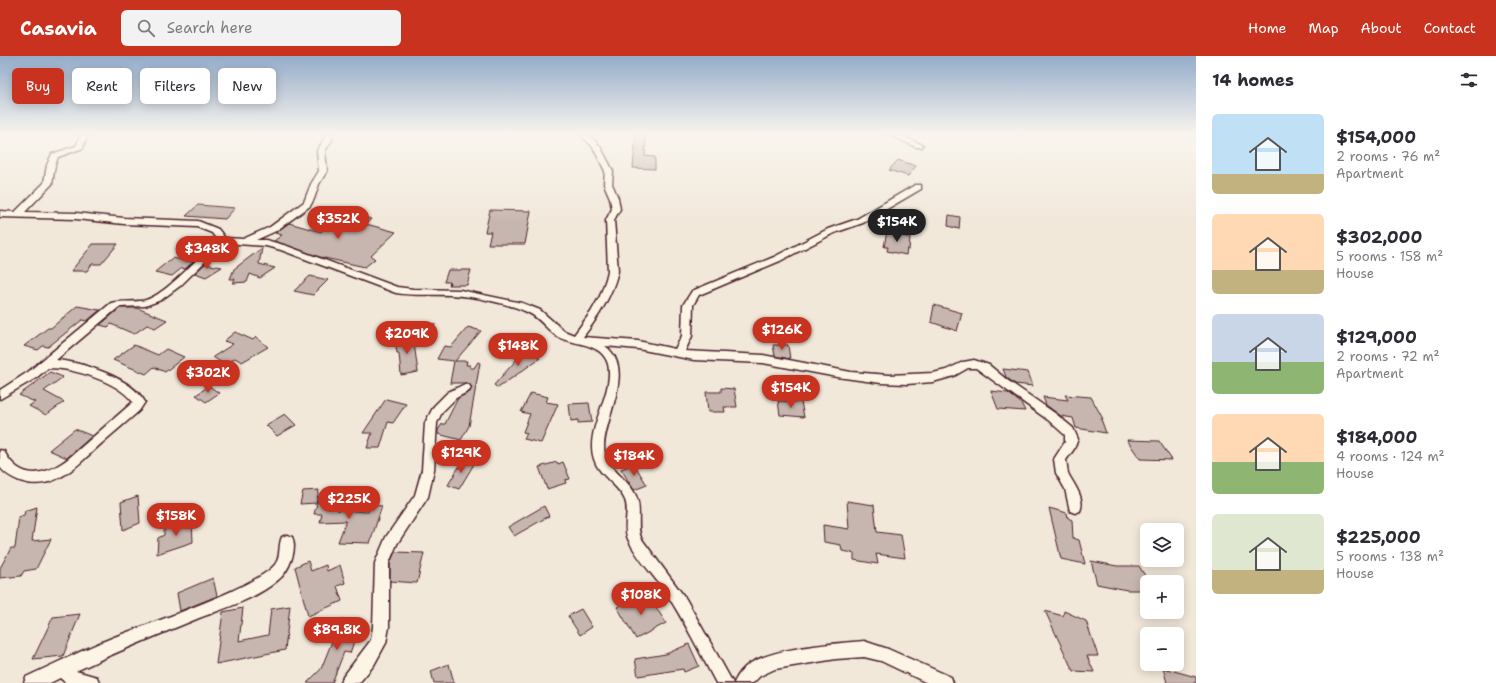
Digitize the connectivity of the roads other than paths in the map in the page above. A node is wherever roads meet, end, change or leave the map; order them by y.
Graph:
1 (52, 163) edge
2 (322, 163) edge
3 (605, 163) edge
4 (918, 187) dead end
5 (0, 214) edge
6 (17, 215) junction
7 (222, 240) junction
8 (245, 241) junction
9 (582, 340) junction
10 (678, 354) junction
11 (44, 364) junction
12 (465, 388) dead end
13 (0, 395) edge
14 (0, 455) edge
15 (1075, 507) dead end
16 (287, 541) dead end
17 (61, 669) junction
18 (32, 683) edge
19 (91, 683) edge
20 (349, 683) edge
21 (725, 683) edge
22 (742, 683) edge
23 (945, 683) edge

1 - 6 street
2 - 8 street
3 - 9 street
4 - 10 street
5 - 6 street
6 - 7 street
7 - 8 street
7 - 11 street
8 - 9 street
9 - 10 street
9 - 21 street
10 - 15 street
11 - 13 street
11 - 14 street
12 - 20 street
16 - 17 street
17 - 18 street
17 - 19 street
22 - 23 street

